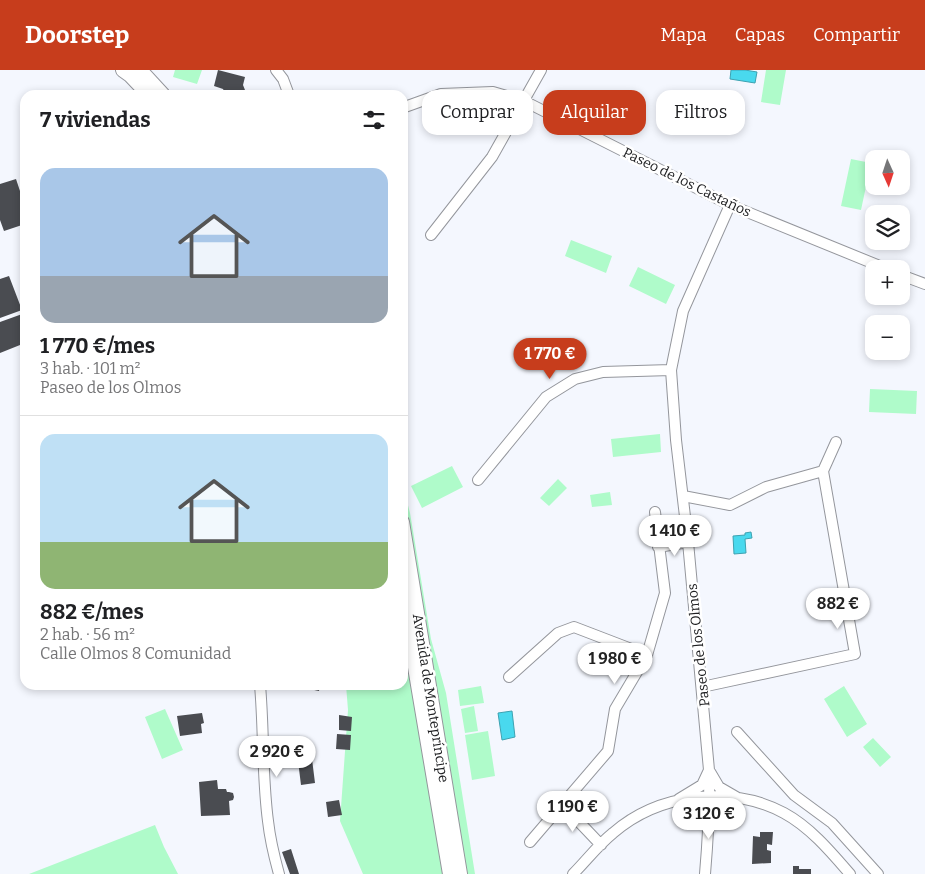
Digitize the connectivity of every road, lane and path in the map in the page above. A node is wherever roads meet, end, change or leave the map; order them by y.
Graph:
1 (123, 70) edge
2 (140, 70) edge
3 (276, 70) edge
4 (542, 70) edge
5 (144, 90) edge
6 (159, 90) edge
7 (287, 90) edge
8 (530, 90) edge
9 (422, 101) edge
10 (408, 106) edge
11 (533, 106) edge
12 (505, 135) edge
13 (730, 205) junction
14 (431, 235) dead end
15 (865, 260) edge
16 (910, 278) edge
17 (925, 284) edge
18 (671, 370) junction
19 (836, 442) dead end
20 (823, 470) junction
21 (478, 480) dead end
22 (683, 496) junction
23 (655, 512) dead end
24 (688, 542) junction
25 (658, 547) junction
26 (408, 558) edge
27 (408, 626) edge
28 (647, 655) junction
29 (509, 677) dead end
30 (702, 687) junction
31 (260, 690) edge
32 (738, 732) dead end
33 (709, 770) junction
34 (710, 796) junction
35 (738, 798) junction
36 (679, 799) junction
37 (562, 804) junction
38 (809, 807) junction
39 (800, 823) junction
40 (709, 828) junction
41 (530, 842) dead end
42 (602, 845) junction
43 (279, 874) edge
44 (450, 874) edge
45 (460, 874) edge
46 (573, 874) edge
47 (705, 874) edge
48 (850, 874) edge
49 (878, 874) edge

1 - 5 street
2 - 6 street
3 - 7 street
4 - 8 street
9 - 10 street, Paseo de los Castaños
11 - 13 street, Paseo de los Castaños
12 - 14 street
13 - 15 street, Paseo de los Castaños
13 - 18 street, Paseo de los Olmos
16 - 17 street
18 - 21 street
18 - 22 street, Paseo de los Olmos
19 - 20 street
20 - 22 street
20 - 30 street
22 - 24 street, Paseo de los Olmos
23 - 25 street
24 - 25 street
24 - 30 street, Paseo de los Olmos
25 - 28 street
26 - 45 street, Avenida de Montepríncipe
27 - 44 street, Avenida de Montepríncipe
28 - 29 street
28 - 37 street
30 - 33 street, Paseo de los Olmos
31 - 43 street
32 - 38 street
33 - 34 street, Paseo de los Olmos
33 - 35 street
33 - 36 street
34 - 35 street
34 - 36 street
34 - 40 street, Paseo de los Olmos
35 - 39 street
35 - 40 street, Paseo de los Olmos
36 - 40 street
36 - 42 street
37 - 41 street
37 - 42 street
38 - 39 street
38 - 49 street
39 - 48 street
40 - 47 street, Paseo de los Olmos
42 - 46 street

